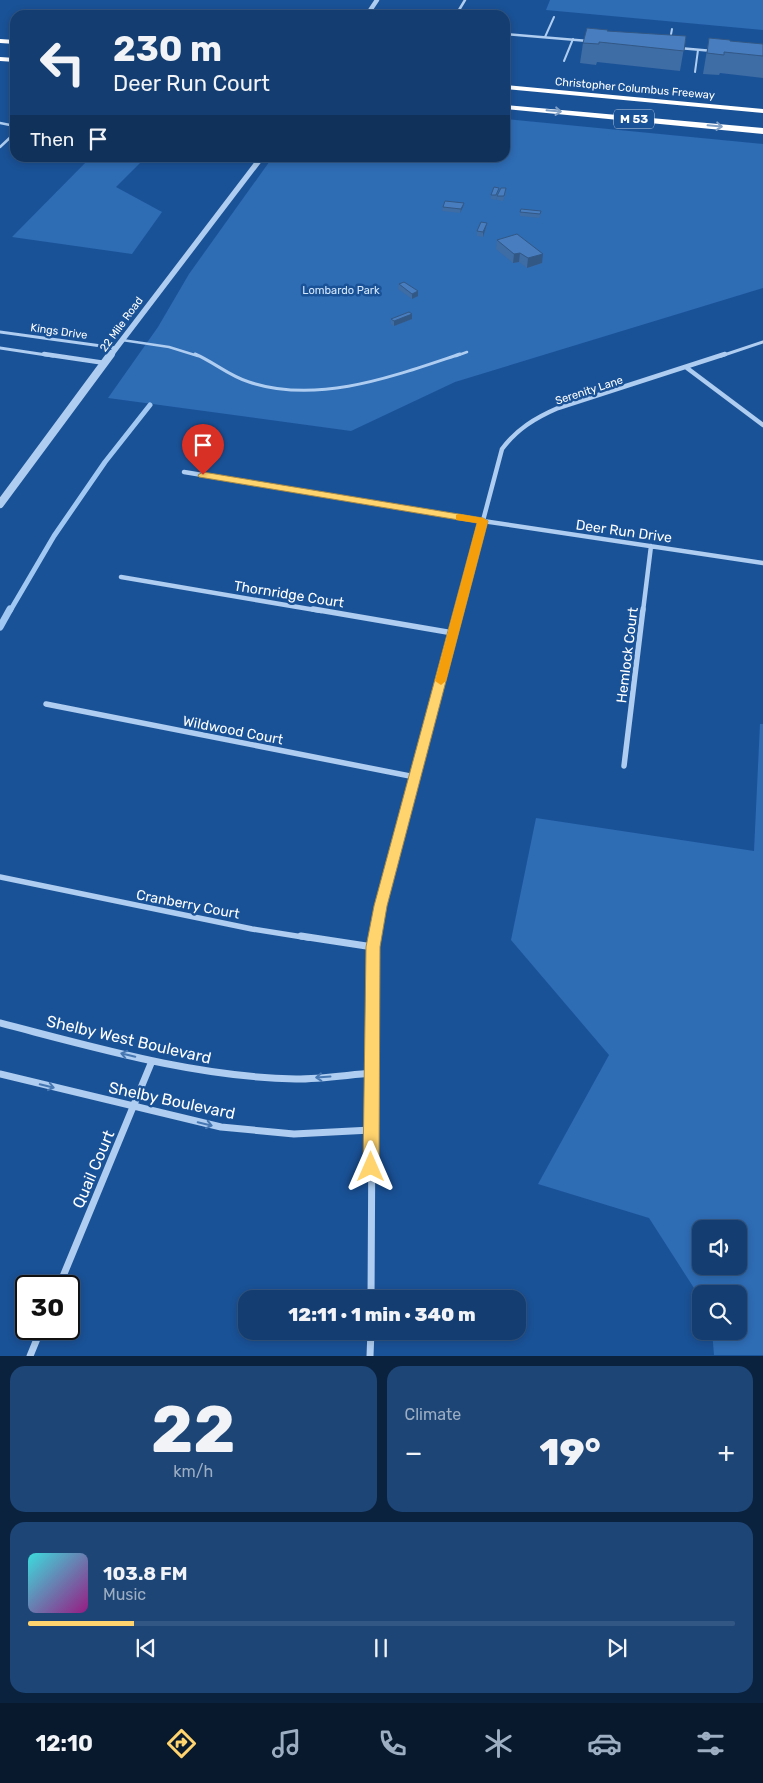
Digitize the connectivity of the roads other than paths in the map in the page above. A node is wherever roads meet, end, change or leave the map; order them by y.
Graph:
1 (554, 16) dead end
2 (672, 29) dead end
3 (510, 34) edge
4 (545, 37) junction
5 (573, 39) junction
6 (592, 41) edge
7 (669, 47) edge
8 (678, 48) edge
9 (698, 50) junction
10 (716, 51) edge
11 (564, 61) dead end
12 (695, 72) dead end
13 (510, 87) edge
14 (510, 107) edge
15 (763, 111) edge
16 (763, 131) edge
17 (10, 138) edge
18 (0, 147) edge
19 (258, 162) edge
20 (0, 332) edge
21 (122, 340) junction
22 (763, 342) edge
23 (0, 348) edge
24 (116, 348) junction
25 (467, 352) dead end
26 (105, 364) junction
27 (687, 368) junction
28 (763, 425) edge
29 (184, 472) dead end
30 (0, 504) edge
31 (483, 521) junction
32 (651, 546) junction
33 (763, 563) edge
34 (121, 577) dead end
35 (453, 633) junction
36 (46, 704) dead end
37 (624, 766) dead end
38 (415, 777) junction
39 (0, 877) edge
40 (373, 947) junction
41 (0, 1023) edge
42 (152, 1062) junction
43 (372, 1073) junction
44 (0, 1074) edge
45 (133, 1107) junction
46 (371, 1130) junction
47 (64, 1275) edge
48 (371, 1290) edge
49 (37, 1340) edge
50 (371, 1340) edge
51 (30, 1356) edge
52 (370, 1356) edge

1 - 4 lane
2 - 7 lane
3 - 4 street
4 - 5 street
5 - 6 street
5 - 11 lane
8 - 9 street
9 - 10 street
9 - 12 lane
13 - 15 highway, Christopher Columbus Freeway / M 53
14 -> 16 highway, M 53
17 - 18 street
19 - 21 street, 22 Mile Road
20 - 24 street, Kings Drive
21 - 24 street, 22 Mile Road
21 - 25 lane
22 - 27 street, Serenity Lane
23 - 26 street, Kings Drive
24 - 26 street, 22 Mile Road
26 - 30 street, 22 Mile Road
27 - 28 street
27 - 31 street, Serenity Lane
29 - 31 street, Deer Run Drive
31 - 32 street, Deer Run Drive
31 - 35 street, Serenity Lane
32 - 33 street, Deer Run Drive
32 - 37 street, Hemlock Court
34 - 35 street, Thornridge Court
35 - 38 street, Serenity Lane
36 - 38 street, Wildwood Court
38 - 40 street, Serenity Lane
39 - 40 street, Cranberry Court
40 - 43 street, Serenity Lane
42 -> 41 street, Shelby West Boulevard
43 -> 42 street, Shelby West Boulevard
42 - 45 street, Quail Court
43 - 46 street, Serenity Lane
44 -> 45 street, Shelby Boulevard
45 -> 46 street, Shelby Boulevard
45 - 47 street, Quail Court
46 - 48 street, Serenity Lane
49 - 51 street
50 - 52 street

